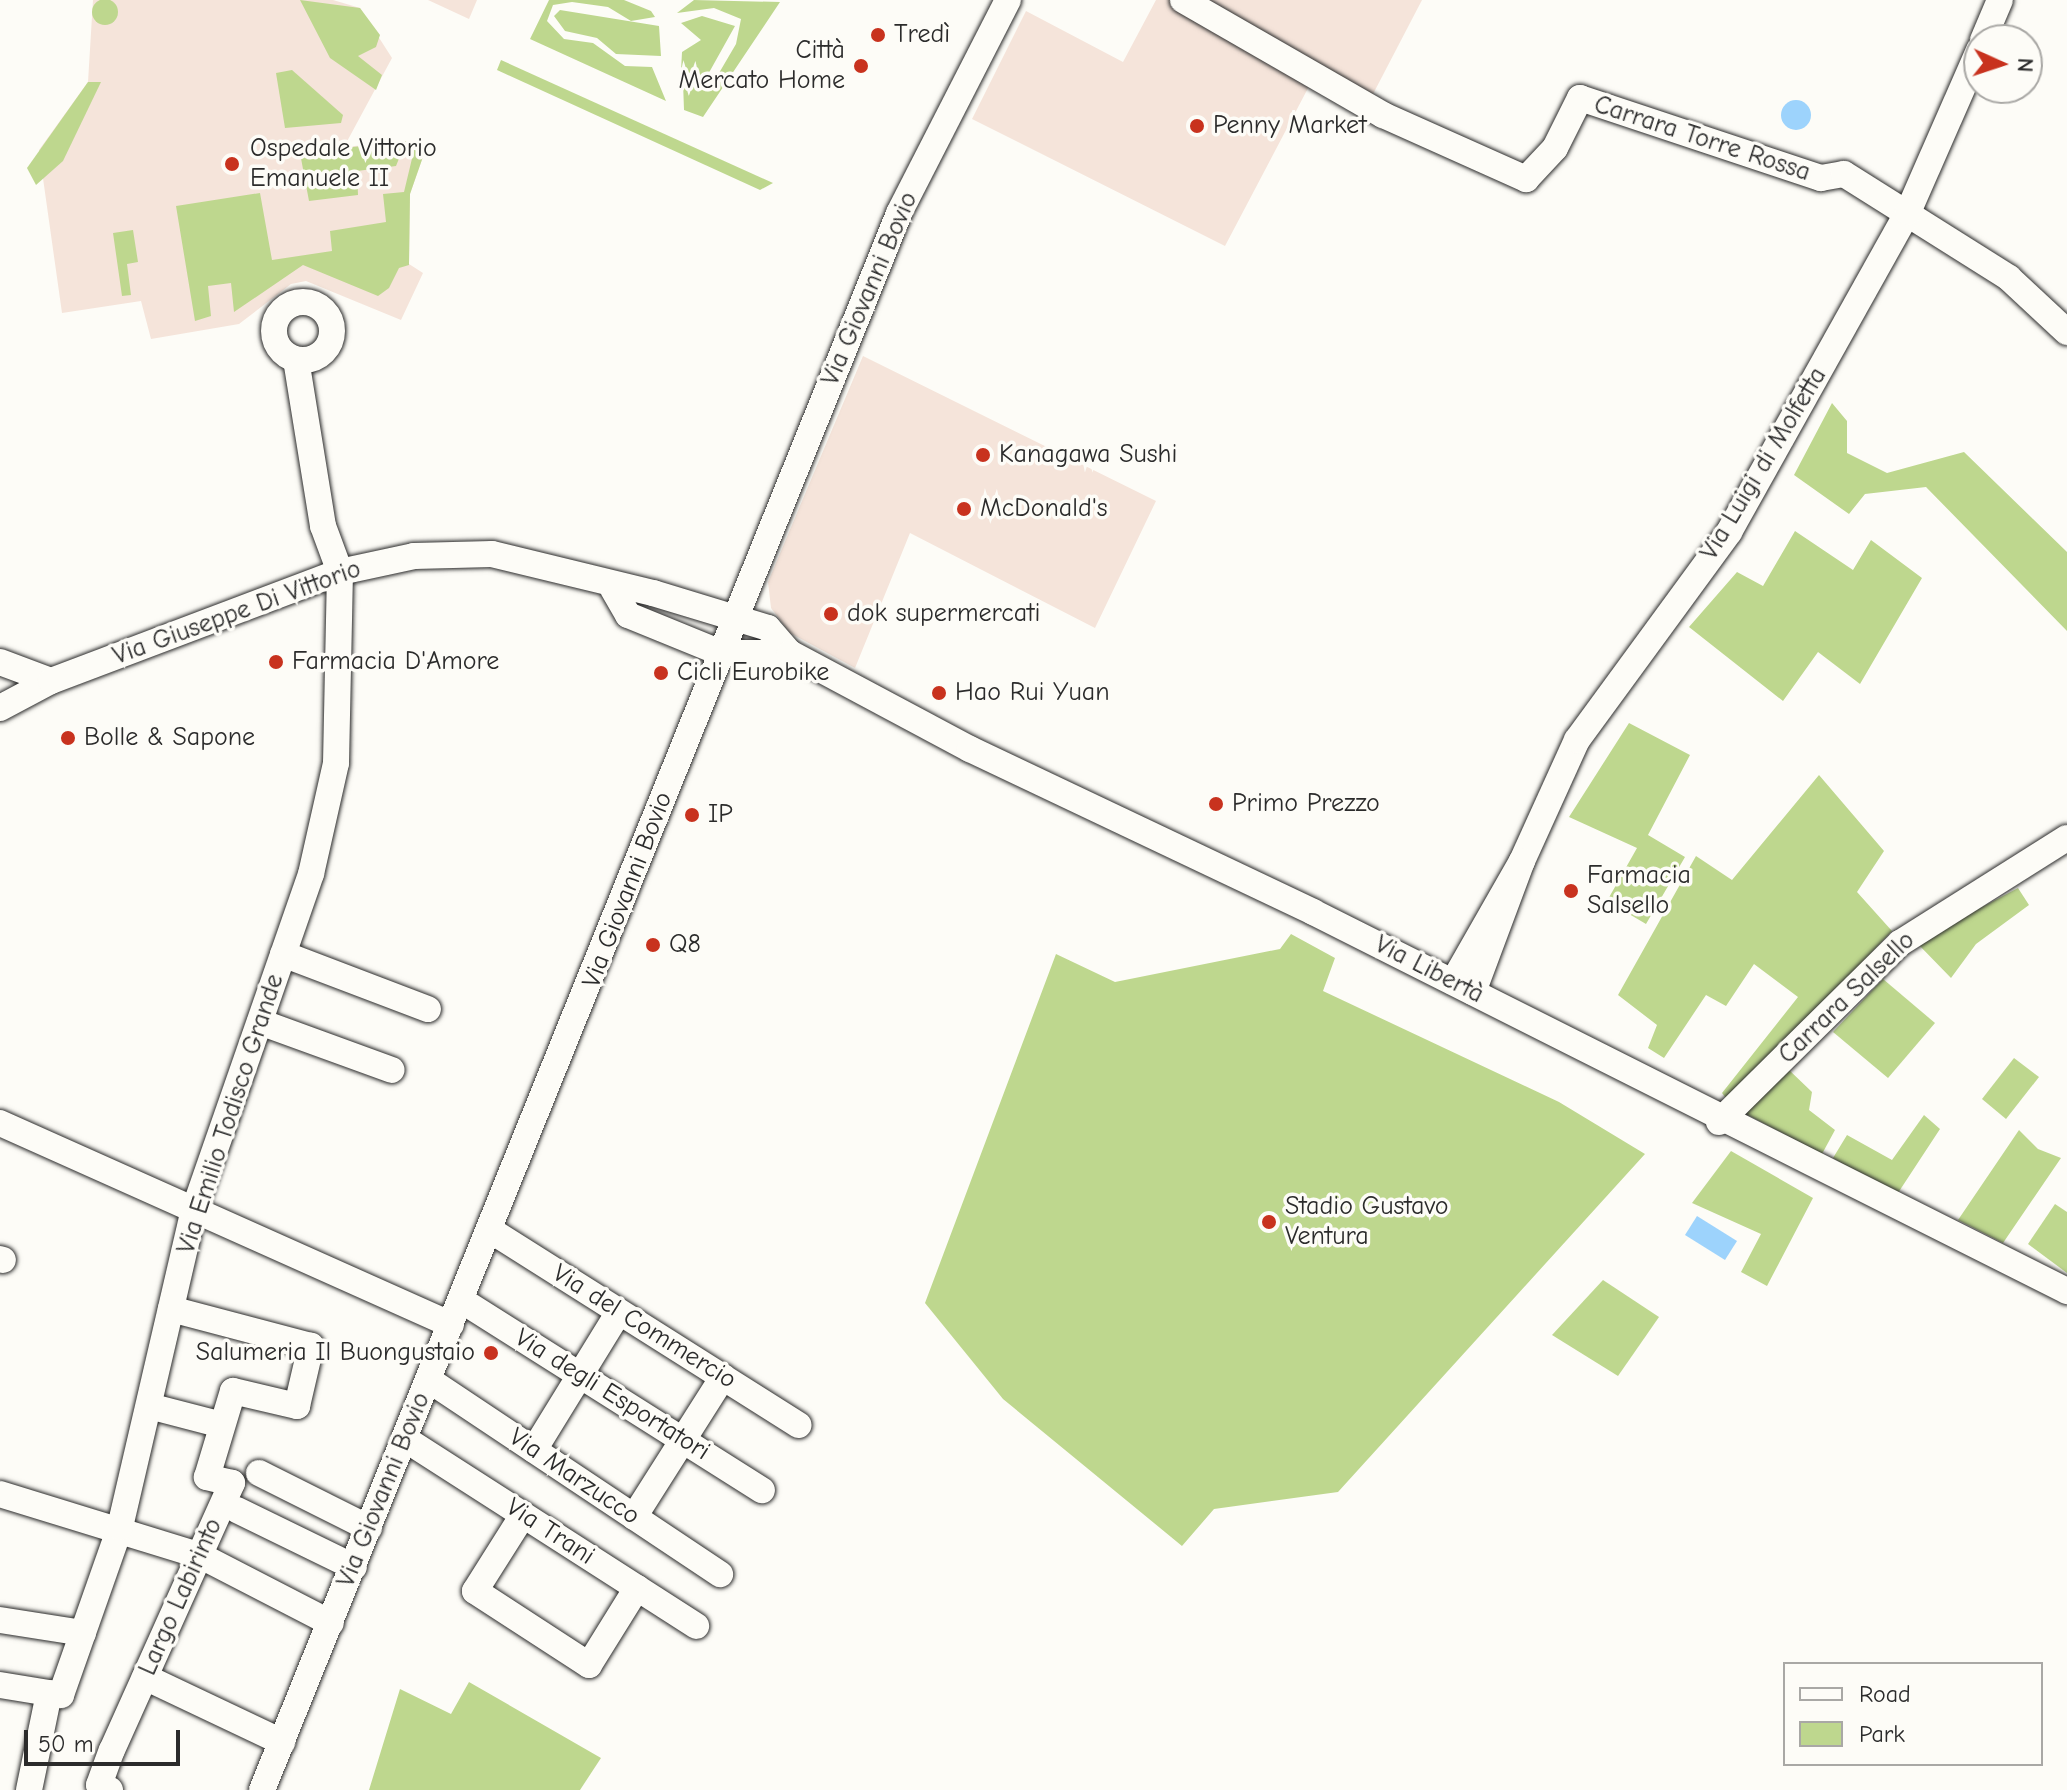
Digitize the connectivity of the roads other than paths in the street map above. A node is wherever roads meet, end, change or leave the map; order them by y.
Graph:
1 (1008, 0) edge
2 (1183, 0) edge
3 (2000, 0) edge
4 (1990, 24) edge
5 (1963, 87) edge
6 (1908, 212) junction
7 (2067, 332) edge
8 (296, 360) dead end
9 (340, 572) junction
10 (613, 589) junction
11 (733, 623) junction
12 (721, 653) junction
13 (790, 653) junction
14 (0, 662) edge
15 (41, 685) junction
16 (0, 695) edge
17 (0, 708) edge
18 (2067, 838) edge
19 (283, 954) junction
20 (1463, 987) junction
21 (428, 1009) dead end
22 (260, 1022) junction
23 (392, 1070) dead end
24 (1719, 1122) junction
25 (0, 1123) edge
26 (194, 1210) junction
27 (490, 1230) junction
28 (2067, 1291) edge
29 (461, 1300) junction
30 (171, 1309) junction
31 (619, 1312) junction
32 (451, 1325) junction
33 (581, 1375) junction
34 (723, 1377) junction
35 (429, 1380) junction
36 (149, 1406) junction
37 (222, 1425) junction
38 (798, 1425) dead end
39 (405, 1439) junction
40 (683, 1440) junction
41 (534, 1450) junction
42 (259, 1473) dead end
43 (762, 1490) dead end
44 (0, 1494) edge
45 (237, 1510) dead end
46 (523, 1515) junction
47 (634, 1517) junction
48 (120, 1527) junction
49 (369, 1528) junction
50 (201, 1556) junction
51 (354, 1567) junction
52 (720, 1574) dead end
53 (637, 1588) junction
54 (0, 1620) edge
55 (331, 1623) junction
56 (696, 1626) dead end
57 (83, 1633) junction
58 (145, 1677) junction
59 (0, 1685) edge
60 (55, 1694) junction
61 (282, 1742) junction
62 (104, 1788) edge
63 (264, 1789) edge
64 (29, 1790) edge

1 - 11 street, Via Giovanni Bovio
2 - 6 street, Carrara Torre Rossa
3 - 4 street
5 - 6 street, Via Luigi di Molfetta
6 - 7 street, Carrara Torre Rossa
6 - 20 street, Via Luigi di Molfetta
8 - 9 street
9 - 10 street, Via Giuseppe Di Vittorio
9 - 15 street, Via Giuseppe Di Vittorio
9 - 19 street, Via Emilio Todisco Grande
10 - 11 street, Via Giuseppe Di Vittorio
10 - 12 street
11 - 12 street, Via Giovanni Bovio
11 - 13 street, Via Libertà
12 - 13 street, Via Libertà
12 - 27 street, Via Giovanni Bovio
13 - 20 street, Via Libertà
14 - 15 street
15 - 16 street, Via Giuseppe Di Vittorio
15 - 17 street, Via Giuseppe Di Vittorio
18 - 24 street, Carrara Salsello
19 - 21 street
19 - 22 street, Via Emilio Todisco Grande
20 - 24 street, Via Libertà
22 - 23 street
22 - 26 street, Via Emilio Todisco Grande
24 - 28 street, Via Libertà
25 - 26 street
26 - 30 street, Via Emilio Todisco Grande
26 - 32 street
27 - 29 street, Via Giovanni Bovio
27 - 31 street, Via del Commercio
29 - 32 street, Via Giovanni Bovio
29 - 33 street, Via degli Esportatori
30 - 36 street, Via Emilio Todisco Grande
30 - 37 street, Largo Labirinto
31 - 33 street
31 - 34 street, Via del Commercio
32 - 35 street, Via Giovanni Bovio
33 - 40 street, Via degli Esportatori
33 - 41 street
34 - 38 street, Via del Commercio
34 - 40 street
35 - 39 street, Via Giovanni Bovio
35 - 41 street, Via Marzucco
36 - 37 street
36 - 48 street, Via Emilio Todisco Grande
37 - 50 street, Largo Labirinto
39 - 46 street, Via Trani
39 - 49 street, Via Giovanni Bovio
40 - 43 street, Via degli Esportatori
40 - 47 street
41 - 47 street, Via Marzucco
42 - 49 street
44 - 48 street
45 - 51 street
46 - 53 street, Via Trani
46 - 53 street
47 - 52 street, Via Marzucco
48 - 50 street
48 - 57 street, Via Emilio Todisco Grande
49 - 51 street, Via Giovanni Bovio
50 - 55 street
50 - 58 street, Largo Labirinto
51 - 55 street, Via Giovanni Bovio
53 - 56 street, Via Trani
54 - 57 street
55 - 61 street, Via Giovanni Bovio
57 - 60 street, Via Emilio Todisco Grande
58 - 61 street
58 - 62 street, Largo Labirinto
59 - 60 street
60 - 64 street, Via Emilio Todisco Grande
61 - 63 street, Via Giovanni Bovio

